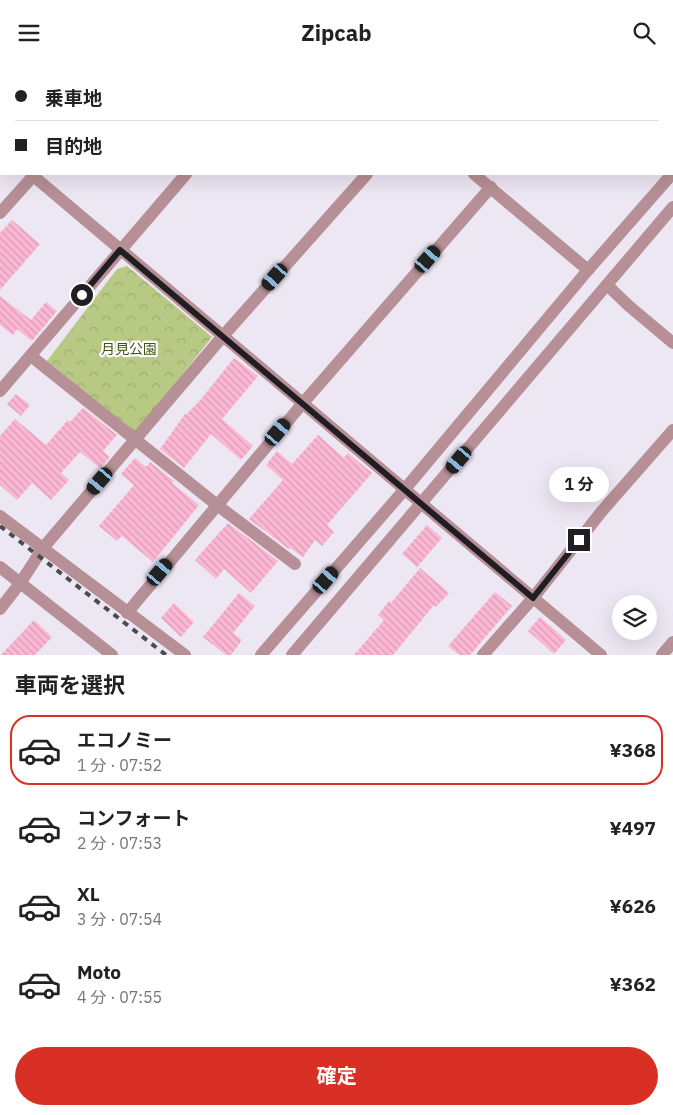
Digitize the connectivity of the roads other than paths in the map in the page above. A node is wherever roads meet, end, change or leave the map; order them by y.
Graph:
1 (32, 175) edge
2 (34, 175) edge
3 (185, 175) edge
4 (365, 175) edge
5 (475, 175) edge
6 (670, 175) edge
7 (490, 187) junction
8 (673, 207) edge
9 (0, 213) edge
10 (120, 250) junction
11 (588, 270) junction
12 (607, 285) junction
13 (223, 336) junction
14 (673, 343) edge
15 (30, 356) junction
16 (0, 391) edge
17 (303, 403) junction
18 (673, 430) edge
19 (135, 440) junction
20 (405, 489) junction
21 (422, 504) junction
22 (217, 505) junction
23 (0, 516) edge
24 (43, 549) junction
25 (295, 564) dead end
26 (0, 567) edge
27 (21, 583) junction
28 (533, 598) junction
29 (0, 609) edge
30 (127, 613) junction
31 (673, 642) edge
32 (97, 651) edge
33 (112, 655) edge
34 (185, 655) edge
35 (261, 655) edge
36 (292, 655) edge
37 (483, 655) edge
38 (601, 655) edge
39 (662, 655) edge

1 - 9 street
2 - 10 street
3 - 10 street
4 - 13 street
5 - 7 street
6 - 11 street
7 - 11 street
7 - 17 street
8 - 12 street
10 - 13 street
10 - 15 street
11 - 20 street
12 - 14 street
12 - 21 street
13 - 17 street
13 - 19 street
15 - 16 street
15 - 19 street
17 - 20 street
17 - 22 street
18 - 28 street
19 - 22 street
19 - 24 street
20 - 21 street
20 - 35 street
21 - 28 street
21 - 36 street
22 - 25 street
22 - 30 street
23 - 24 street
24 - 27 street
24 - 30 street
26 - 27 street
27 - 29 street
27 - 32 street
28 - 37 street
28 - 38 street
30 - 34 street
31 - 39 street
32 - 33 street

